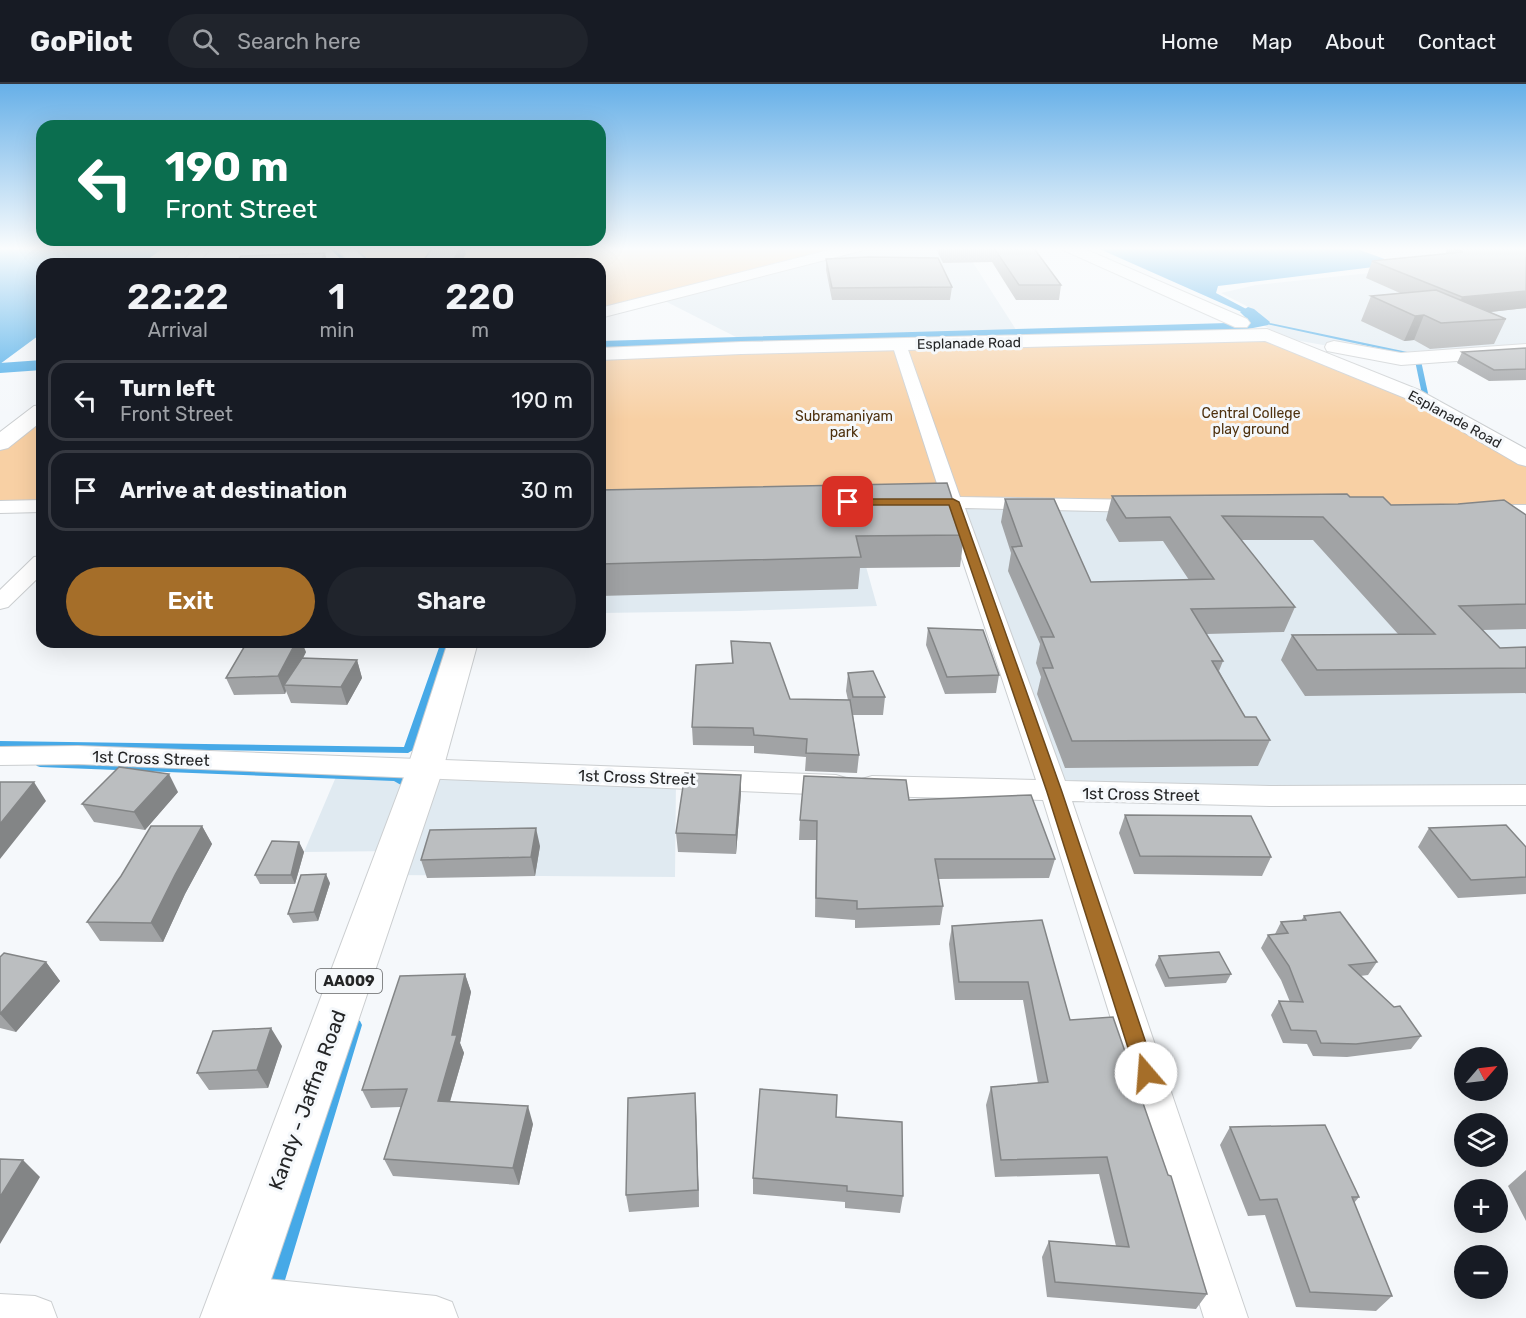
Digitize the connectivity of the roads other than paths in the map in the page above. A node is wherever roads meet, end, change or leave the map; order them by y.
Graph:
1 (633, 305) edge
2 (1199, 305) edge
3 (606, 311) edge
4 (1254, 329) junction
5 (899, 344) junction
6 (1526, 350) edge
7 (606, 354) edge
8 (1412, 359) junction
9 (1412, 394) junction
10 (36, 416) edge
11 (0, 443) edge
12 (1526, 459) edge
13 (918, 502) edge
14 (953, 502) junction
15 (36, 506) edge
16 (1156, 506) edge
17 (0, 507) edge
18 (1463, 511) edge
19 (1526, 511) edge
20 (36, 568) edge
21 (0, 602) edge
22 (461, 648) edge
23 (0, 756) edge
24 (425, 769) junction
25 (1055, 792) junction
26 (1526, 795) edge
27 (233, 1308) edge
28 (0, 1316) edge
29 (35, 1318) edge
30 (436, 1318) edge
31 (1226, 1318) edge

1 - 3 main road
2 - 4 main road
4 - 5 main road, Esplanade Road
4 - 8 main road
4 - 9 main road, Esplanade Road
5 - 7 main road, Esplanade Road
5 - 14 street
6 - 8 main road
8 - 9 main road
9 - 12 main road, Esplanade Road
10 - 11 main road
13 - 14 street
14 - 16 street
14 - 25 street
15 - 17 street
18 - 19 street
20 - 21 street
22 - 24 main road, Kandy - Jaffna Road / AA009
23 - 24 street, 1st Cross Street
24 - 25 street, 1st Cross Street
24 - 27 main road, Kandy - Jaffna Road / AA009
25 - 26 street, 1st Cross Street
25 - 31 street
27 - 30 street
28 - 29 street

